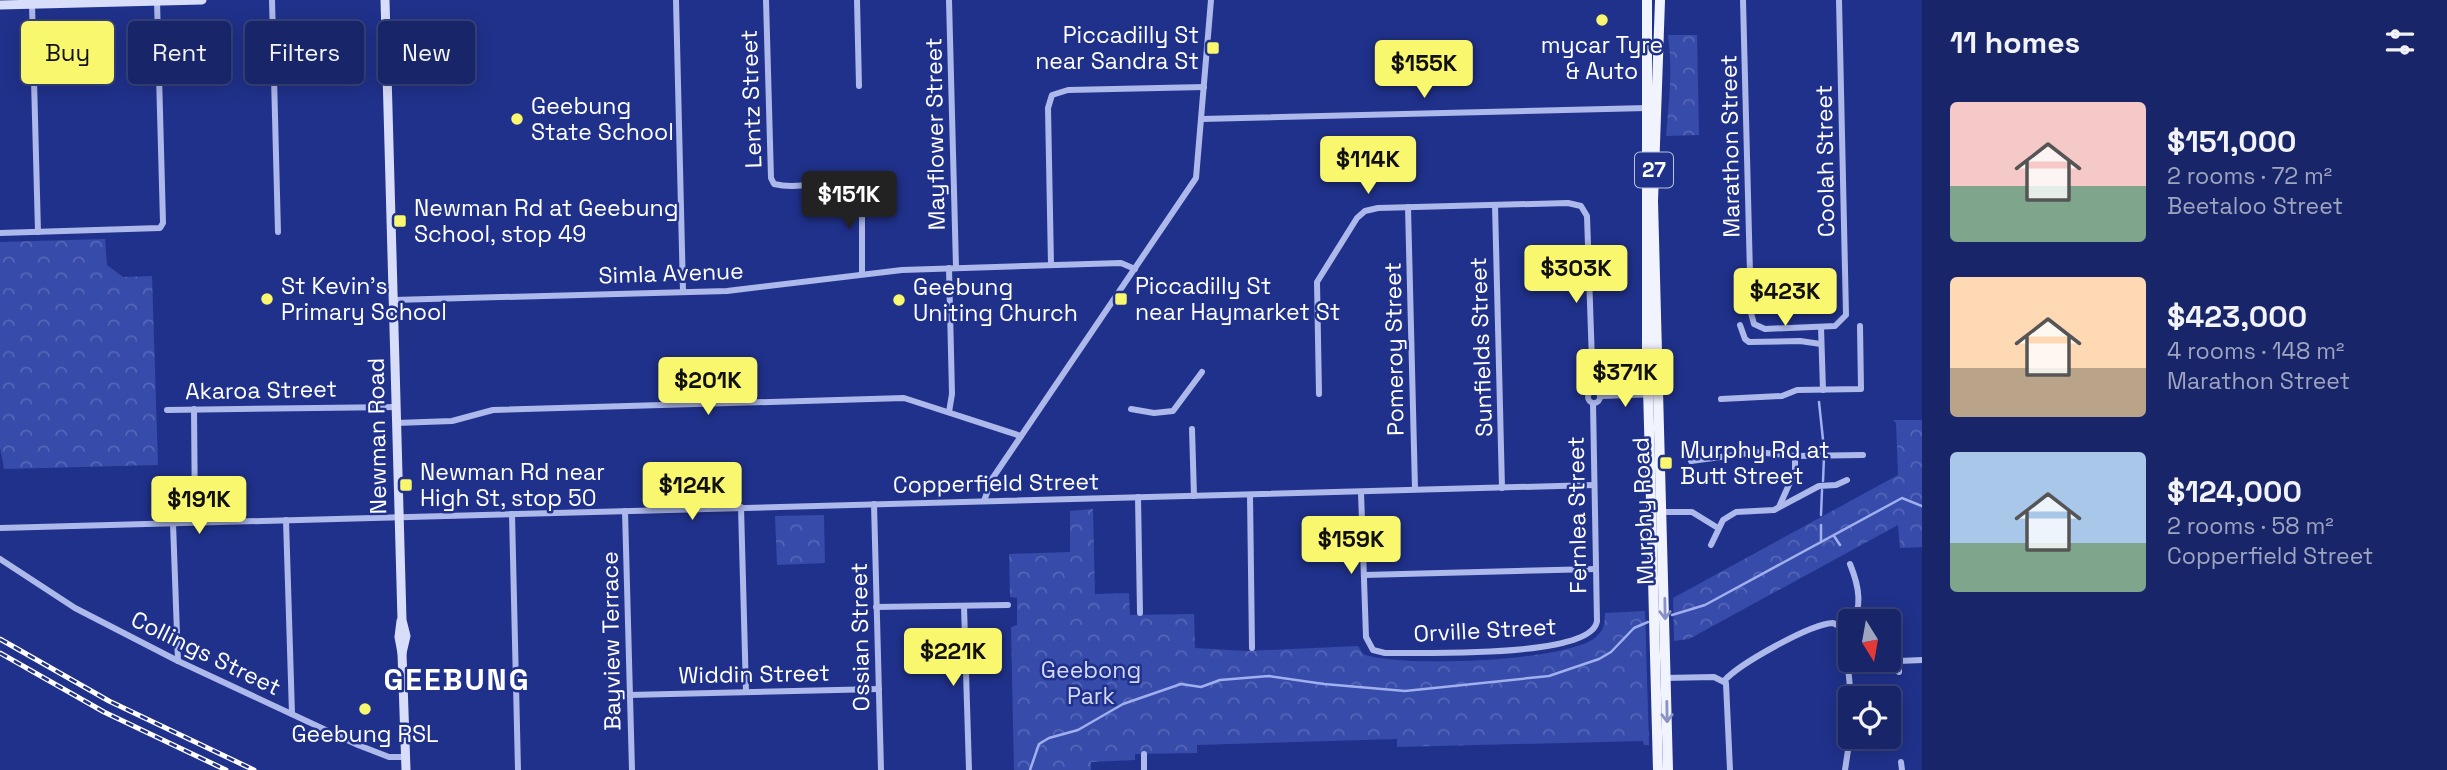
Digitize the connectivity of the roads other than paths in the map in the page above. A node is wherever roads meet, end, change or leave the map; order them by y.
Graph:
1 (202, 0) edge
2 (272, 0) edge
3 (385, 0) edge
4 (677, 0) edge
5 (766, 0) edge
6 (856, 0) edge
7 (949, 0) edge
8 (1210, 0) edge
9 (1647, 0) edge
10 (1660, 0) edge
11 (1743, 0) edge
12 (1839, 0) edge
13 (157, 1) edge
14 (0, 5) edge
15 (32, 5) junction
16 (859, 86) dead end
17 (1205, 87) junction
18 (1046, 89) dead end
19 (1052, 95) junction
20 (1647, 108) junction
21 (1202, 119) junction
22 (1495, 205) junction
23 (1408, 207) junction
24 (38, 232) junction
25 (278, 232) dead end
26 (0, 233) edge
27 (1051, 265) junction
28 (952, 267) junction
29 (1135, 269) junction
30 (862, 274) junction
31 (683, 292) junction
32 (393, 300) junction
33 (1844, 320) joint
34 (1740, 325) dead end
35 (1860, 326) dead end
36 (1821, 327) junction
37 (1821, 344) junction
38 (1202, 372) dead end
39 (1823, 390) junction
40 (1593, 391) junction
41 (1319, 394) dead end
42 (1654, 395) junction
43 (1601, 396) junction
44 (1721, 399) dead end
45 (1593, 403) junction
46 (397, 407) junction
47 (194, 409) junction
48 (1131, 409) dead end
49 (167, 410) dead end
50 (949, 412) junction
51 (396, 423) junction
52 (1192, 429) dead end
53 (1021, 436) junction
54 (1863, 455) dead end
55 (1795, 456) junction
56 (1691, 461) dead end
57 (1847, 480) dead end
58 (1594, 485) junction
59 (1502, 488) junction
60 (1415, 489) junction
61 (1361, 492) junction
62 (1250, 495) junction
63 (1194, 496) junction
64 (1138, 497) junction
65 (984, 501) junction
66 (874, 503) junction
67 (741, 507) junction
68 (1779, 507) junction
69 (625, 511) junction
70 (1663, 512) junction
71 (512, 514) junction
72 (398, 516) junction
73 (286, 520) junction
74 (195, 522) junction
75 (173, 523) junction
76 (0, 528) edge
77 (1718, 528) junction
78 (1711, 545) dead end
79 (0, 559) edge
80 (1850, 564) dead end
81 (1596, 569) junction
82 (1364, 575) junction
83 (1008, 604) dead end
84 (964, 606) junction
85 (876, 607) junction
86 (1857, 609) edge
87 (1140, 613) dead end
88 (1838, 626) edge
89 (1596, 627) joint
90 (1252, 648) dead end
91 (1922, 660) edge
92 (178, 661) junction
93 (1901, 661) edge
94 (1655, 678) junction
95 (1667, 678) junction
96 (1724, 681) junction
97 (878, 689) junction
98 (746, 692) junction
99 (629, 695) junction
100 (292, 713) junction
101 (1848, 749) edge
102 (1144, 754) dead end
103 (405, 757) junction
104 (405, 770) edge
105 (518, 770) edge
106 (632, 770) edge
107 (881, 770) edge
108 (969, 770) edge
109 (1144, 770) edge
110 (1658, 770) edge
111 (1668, 770) edge
112 (1730, 770) edge
113 (1845, 770) edge

1 - 13 main road
2 - 25 street
3 - 32 main road, Newman Road
4 - 31 street
5 - 30 street, Lentz Street
6 - 16 street
7 - 28 street, Mayflower Street
8 - 17 street
9 - 20 main road, Murphy Road / 27
10 - 42 main road, Murphy Road / 27
11 - 36 street, Marathon Street
12 - 33 street, Coolah Street
13 - 15 main road
13 - 24 street
14 - 15 main road
15 - 24 street
17 - 19 street
17 - 21 street
18 - 19 street
19 - 27 street
20 - 21 street
20 - 42 main road, Murphy Road / 27
21 - 29 street
22 - 23 street
22 - 40 street
22 - 59 street, Sunfields Street
23 - 41 street
23 - 60 street, Pomeroy Street
24 - 26 street
27 - 28 street, Simla Avenue
27 - 29 street, Simla Avenue
28 - 30 street, Simla Avenue
28 - 50 street, Mayflower Street
29 - 53 street
30 - 31 street, Simla Avenue
31 - 32 street, Simla Avenue
32 - 46 main road, Newman Road
33 - 36 street, Marathon Street
34 - 37 street
35 - 39 street
36 - 37 street
37 - 39 street
38 - 48 street
39 - 44 street
40 - 43 street
40 - 45 street, Fernlea Street
42 - 43 street
42 - 70 main road, Murphy Road / 27
42 - 94 main road, Murphy Road / 27
43 - 45 street
45 - 58 street, Fernlea Street
46 - 47 street, Akaroa Street
46 - 51 main road, Newman Road
47 - 49 street, Akaroa Street
47 - 74 street
50 - 51 street
50 - 53 street
51 - 72 main road, Newman Road
52 - 63 street
53 - 65 street
54 - 55 street
55 - 56 street
55 - 68 street
57 - 68 street
58 - 59 street, Copperfield Street
58 - 81 street, Fernlea Street
59 - 60 street, Copperfield Street
60 - 61 street, Copperfield Street
61 - 62 street, Copperfield Street
61 - 82 street
62 - 63 street, Copperfield Street
62 - 90 street
63 - 64 street, Copperfield Street
64 - 65 street, Copperfield Street
64 - 87 street
65 - 66 street, Copperfield Street
66 - 67 street, Copperfield Street
66 - 85 street, Ossian Street
67 - 69 street, Copperfield Street
67 - 98 street
68 - 77 street
69 - 71 street, Copperfield Street
69 - 99 street, Bayview Terrace
70 - 77 street
70 -> 95 main road, Murphy Road / 27
71 - 72 street, Copperfield Street
71 - 105 street
72 - 73 street, Copperfield Street
72 - 103 main road, Newman Road
73 - 74 street, Copperfield Street
73 - 100 street
74 - 75 street, Copperfield Street
75 - 76 street, Copperfield Street
75 - 92 street
77 - 78 street
79 - 92 street, Collings Street
80 - 86 street
81 - 82 street
81 - 89 street, Fernlea Street
82 - 89 street, Orville Street
83 - 84 street
84 - 85 street
84 - 108 street
85 - 97 street, Ossian Street
88 - 96 street
91 - 93 street
92 - 100 street, Collings Street
94 - 95 street
94 - 110 main road, Murphy Road / 27
95 - 96 street
95 -> 111 main road, Murphy Road / 27
96 - 112 street
97 - 98 street, Widdin Street
97 - 107 street, Ossian Street
98 - 99 street, Widdin Street
99 - 106 street, Bayview Terrace
100 - 103 street, Collings Street
101 - 113 street
102 - 109 street
103 - 104 main road, Newman Road

